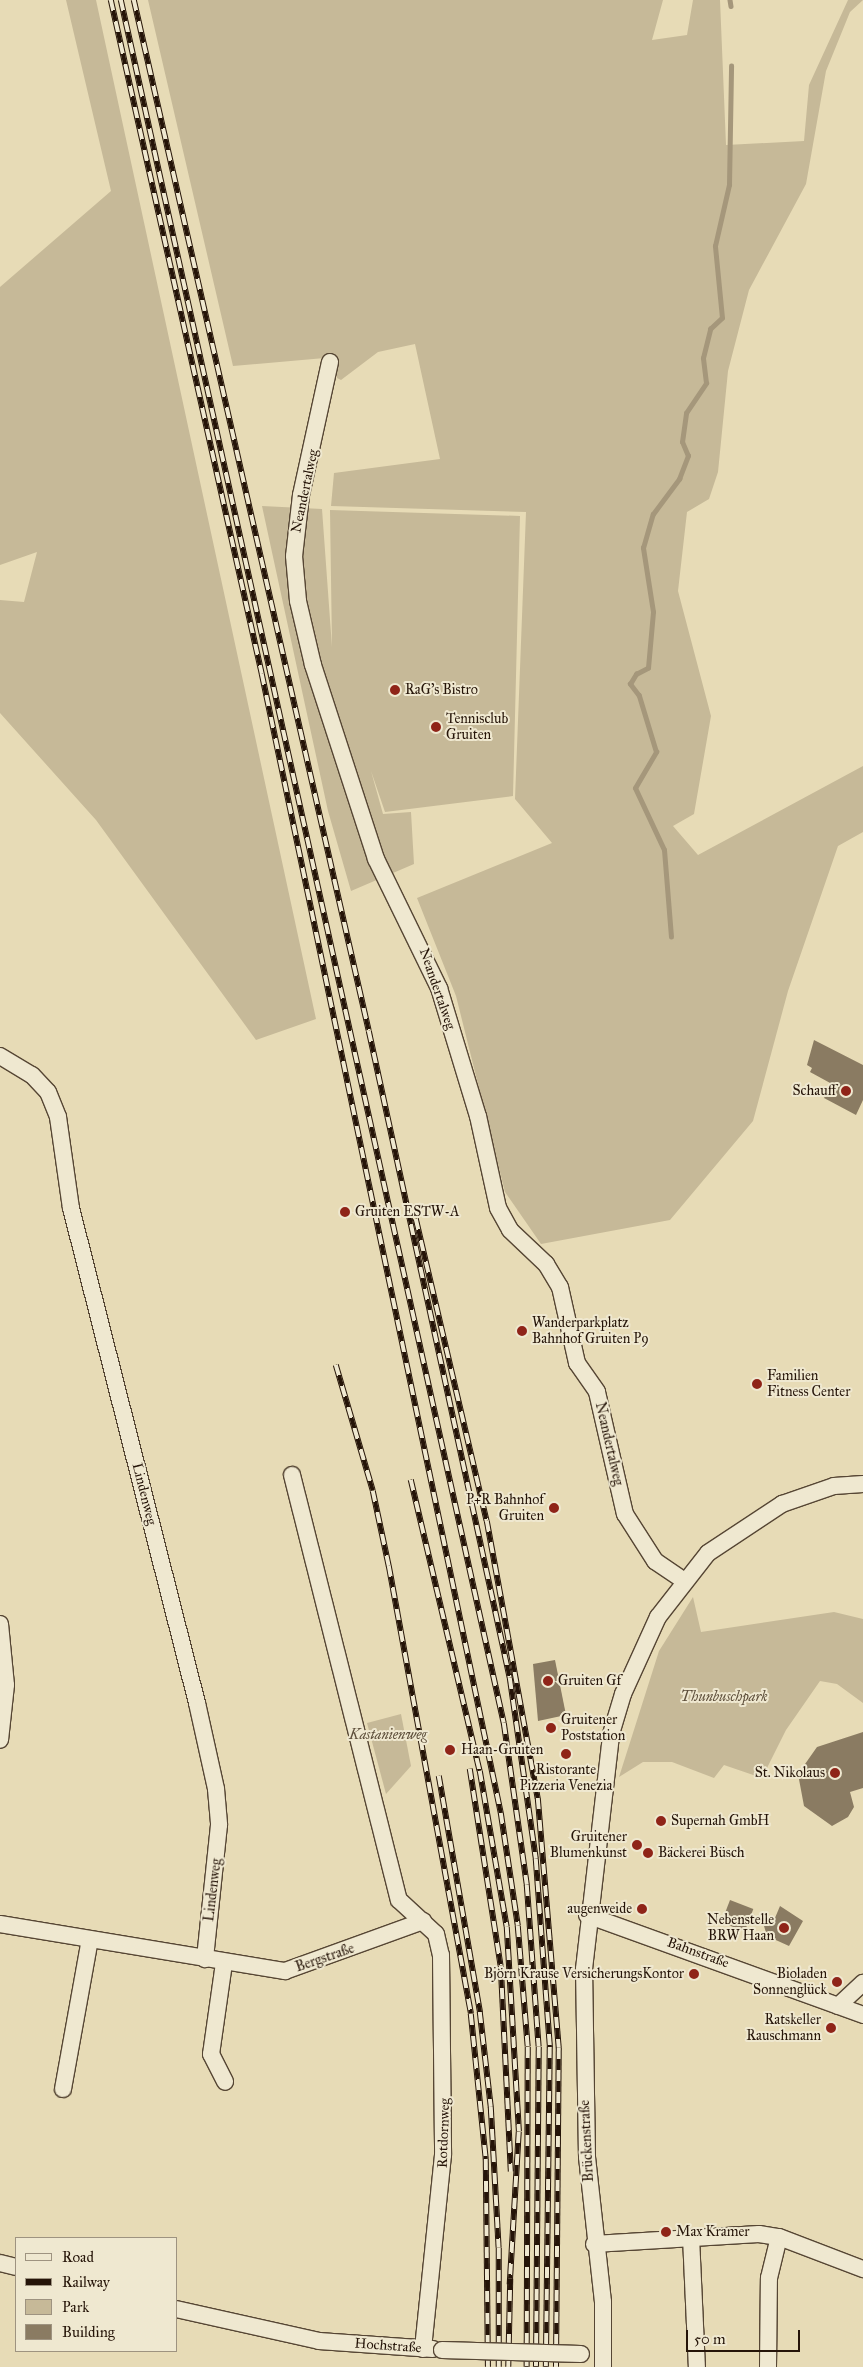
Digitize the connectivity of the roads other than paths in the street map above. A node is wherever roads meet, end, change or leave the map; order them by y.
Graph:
1 (330, 362) dead end
2 (0, 1056) edge
3 (292, 1475) dead end
4 (863, 1484) edge
5 (683, 1580) junction
6 (0, 1630) edge
7 (0, 1740) edge
8 (587, 1914) junction
9 (423, 1921) junction
10 (0, 1924) edge
11 (90, 1939) junction
12 (205, 1959) junction
13 (224, 1963) junction
14 (863, 1983) edge
15 (838, 2006) junction
16 (863, 2016) edge
17 (226, 2082) dead end
18 (63, 2089) dead end
19 (691, 2237) junction
20 (779, 2237) junction
21 (594, 2244) junction
22 (0, 2263) edge
23 (15, 2268) edge
24 (863, 2269) edge
25 (178, 2309) edge
26 (434, 2349) junction
27 (603, 2361) edge
28 (697, 2367) edge
29 (768, 2367) edge

1 - 5 street, Neandertalweg
2 - 12 street, Lindenweg
3 - 9 street
4 - 5 street, Brückenstraße
5 - 8 street, Brückenstraße
6 - 7 street
8 - 15 street, Bahnstraße
8 - 21 street, Brückenstraße
9 - 13 street, Bergstraße
9 - 26 street, Rotdornweg
10 - 11 street, Bergstraße
11 - 12 street, Bergstraße
11 - 18 street
12 - 13 street, Bergstraße
13 - 17 street
14 - 15 street
15 - 16 street, Bahnstraße
19 - 20 street
19 - 21 street
19 - 28 street
20 - 24 street
20 - 29 street
21 - 27 street, Brückenstraße
22 - 23 street
25 - 26 street, Hochstraße
26 - 27 street, Hochstraße, bridge

